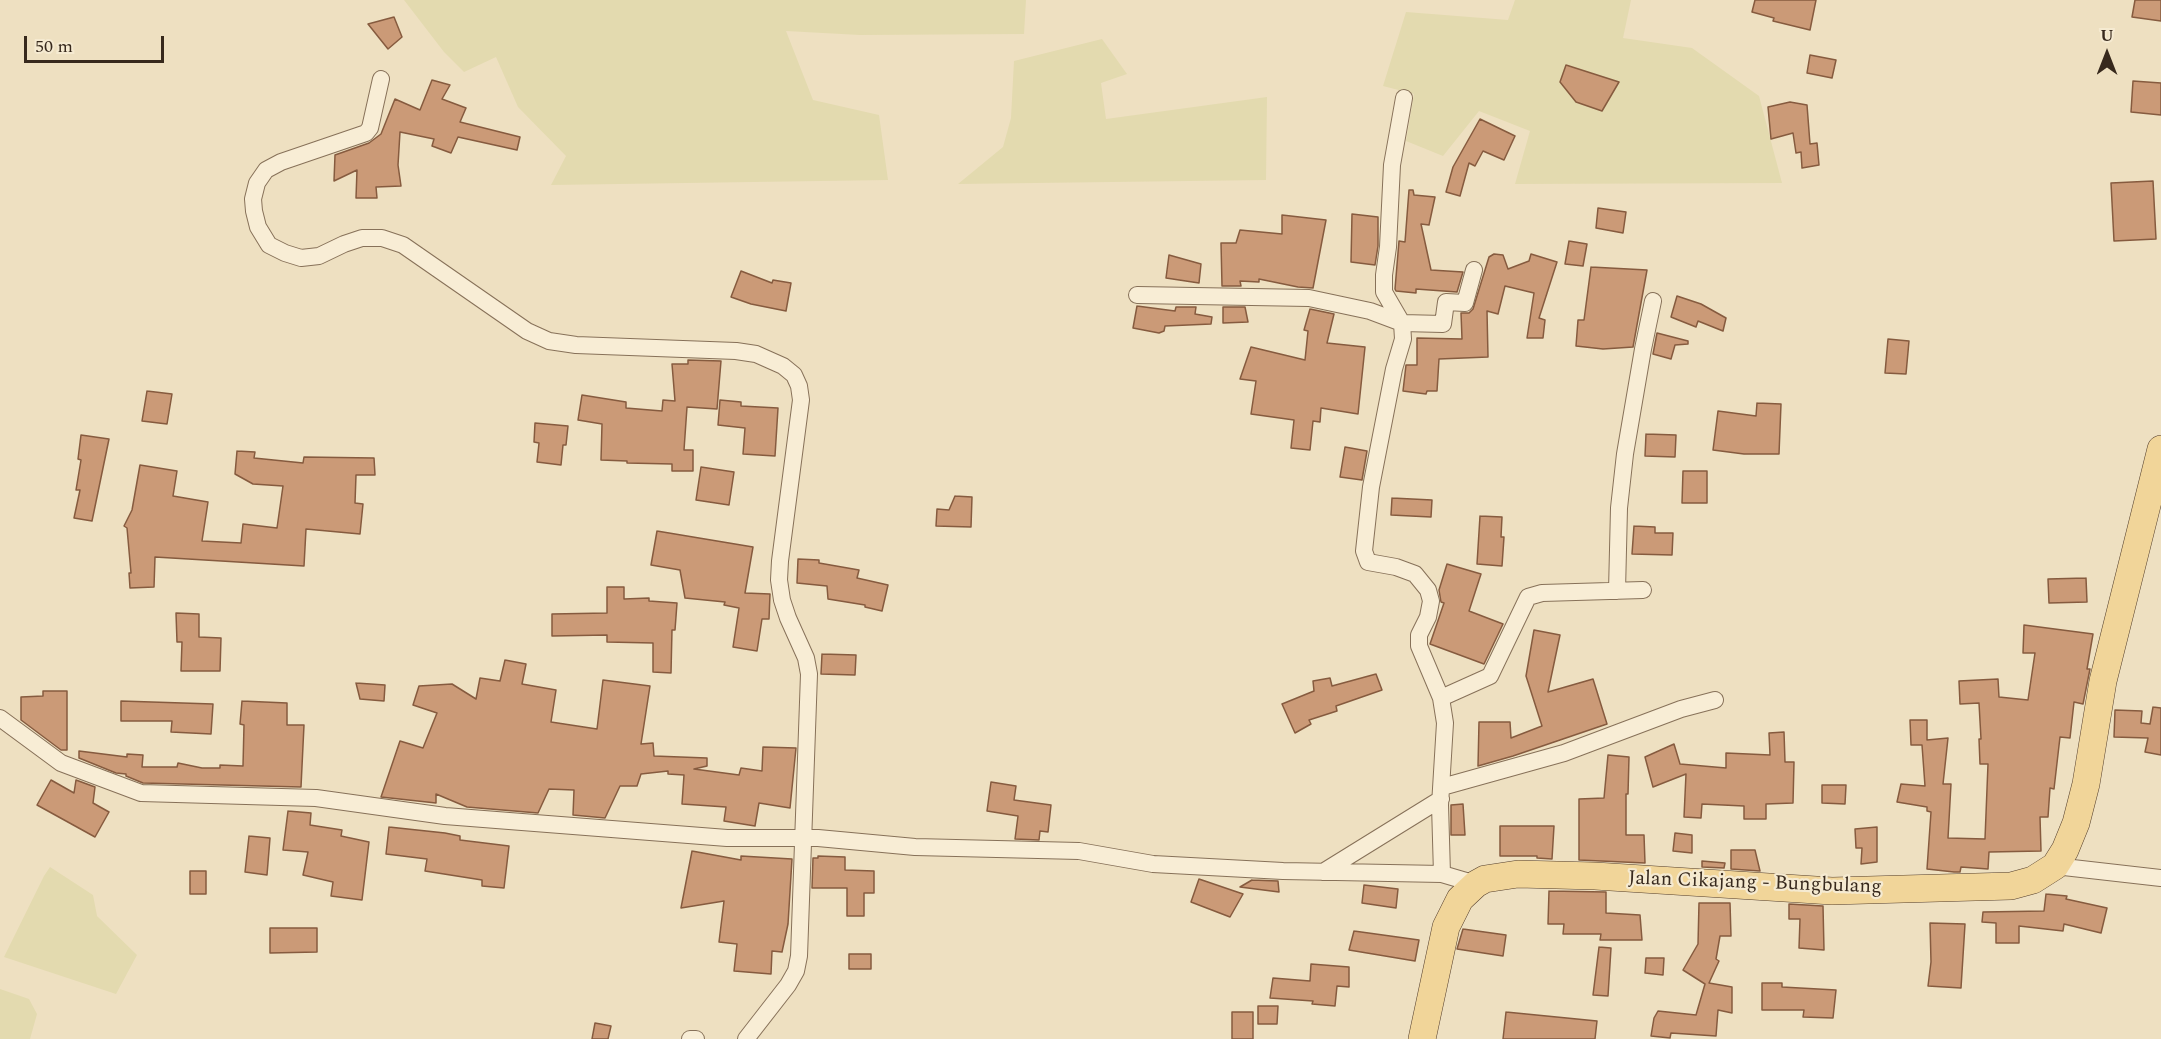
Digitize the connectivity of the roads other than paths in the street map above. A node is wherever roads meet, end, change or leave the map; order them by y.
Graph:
1 (381, 79) dead end
2 (1404, 98) dead end
3 (1474, 270) dead end
4 (1137, 295) dead end
5 (1653, 301) dead end
6 (1402, 323) junction
7 (2161, 449) edge
8 (1642, 590) dead end
9 (1617, 591) junction
10 (1441, 698) junction
11 (1715, 700) dead end
12 (0, 718) edge
13 (1442, 793) junction
14 (803, 838) junction
15 (2055, 866) junction
16 (1323, 872) junction
17 (1442, 874) junction
18 (2161, 878) edge
19 (1476, 884) junction
20 (690, 1039) edge
21 (696, 1039) edge
22 (746, 1039) edge
23 (1422, 1039) edge

1 - 14 street
2 - 6 street
3 - 6 street
4 - 6 street
5 - 9 street
6 - 10 street
7 - 15 main road
8 - 9 street
9 - 10 street
10 - 13 street
11 - 13 street
12 - 14 street
13 - 16 street
13 - 17 street
14 - 16 street
14 - 22 street
15 - 18 street
15 - 19 main road, Jalan Cikajang - Bungbulang
16 - 17 street
17 - 19 street
19 - 23 main road
20 - 21 street

